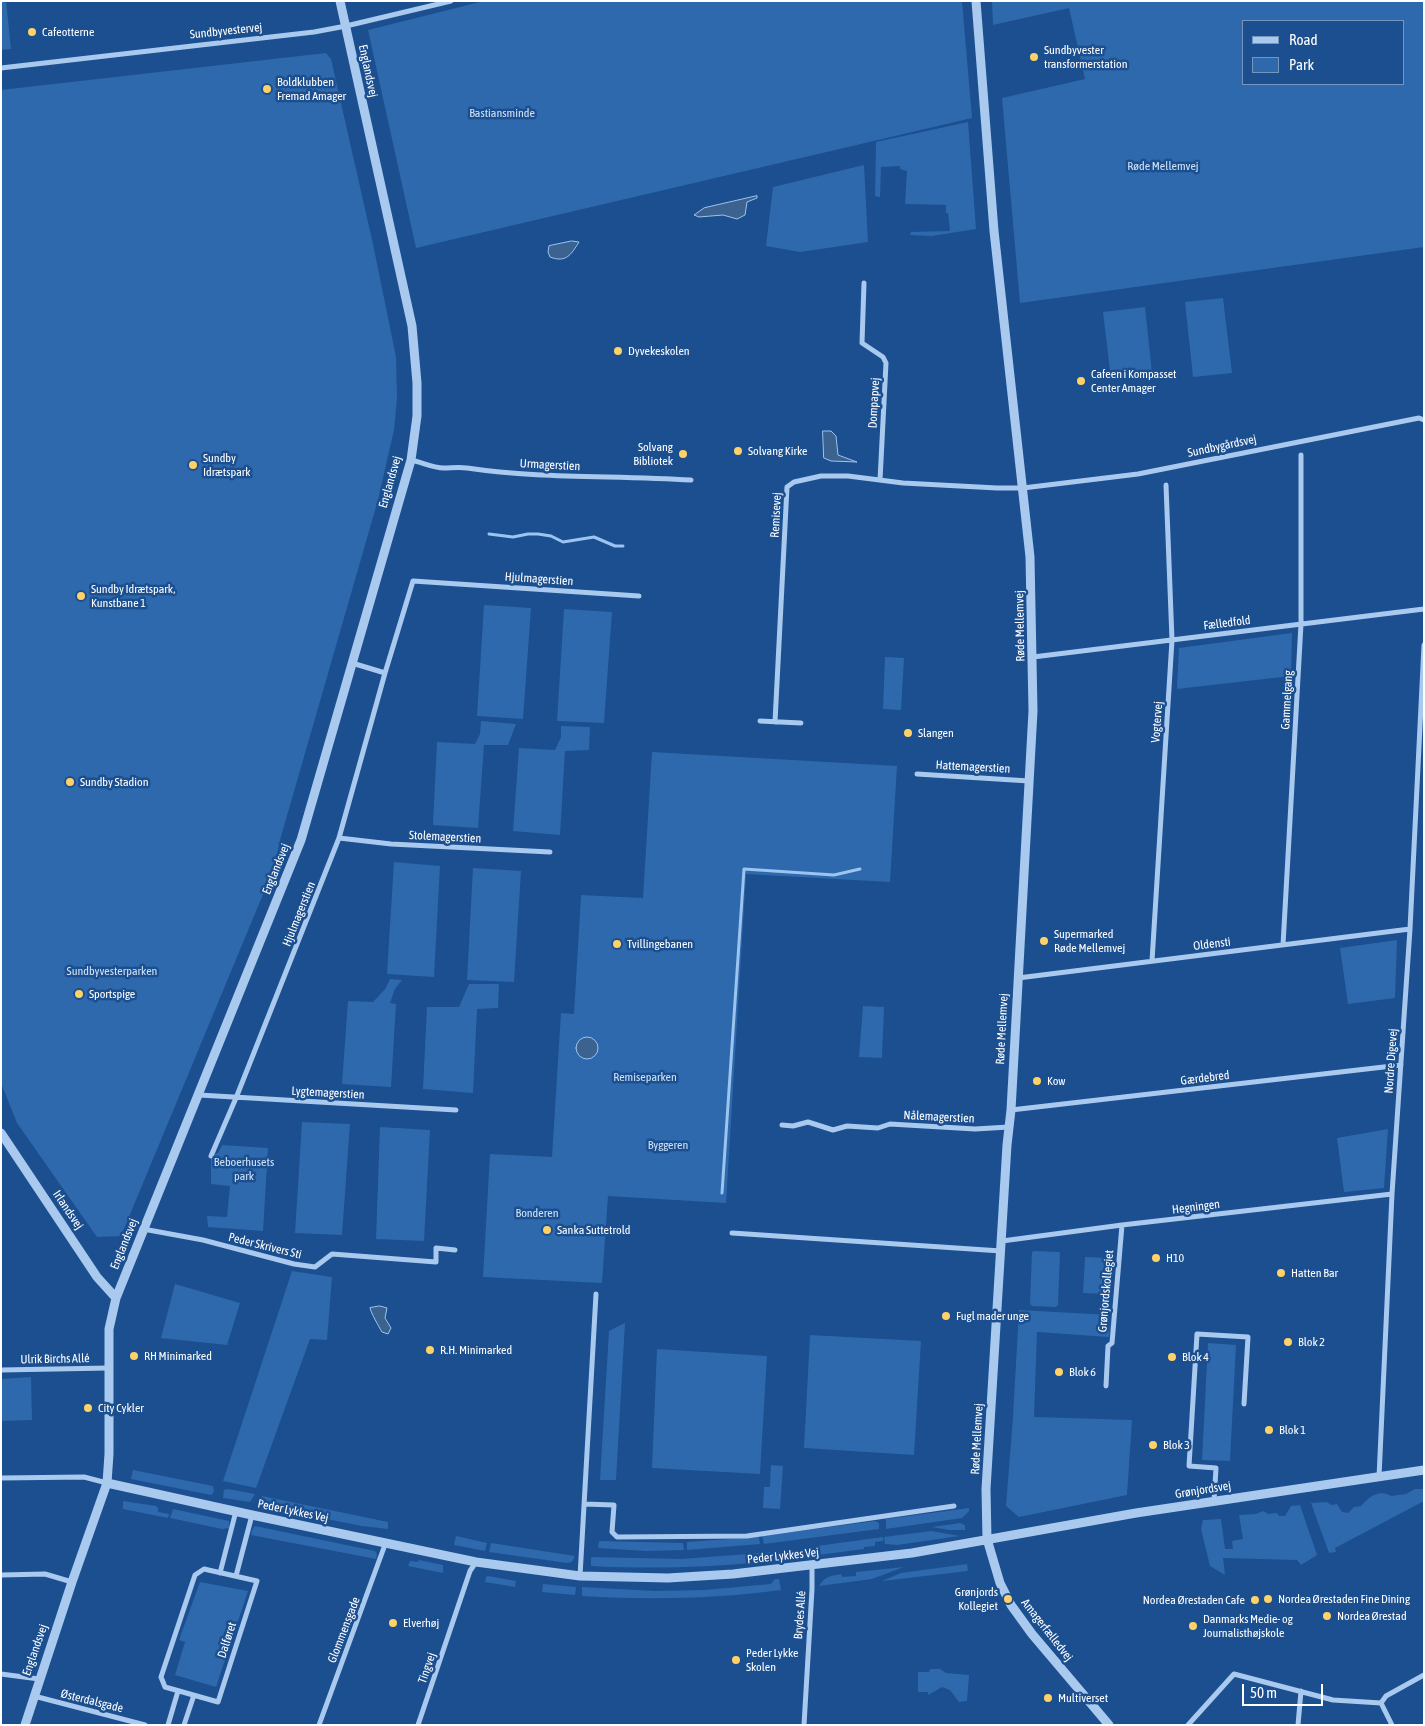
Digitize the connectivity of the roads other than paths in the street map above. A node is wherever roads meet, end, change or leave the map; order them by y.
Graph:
1 (340, 1) edge
2 (451, 1) edge
3 (976, 1) edge
4 (346, 26) junction
5 (1, 68) edge
6 (864, 282) dead end
7 (1422, 419) edge
8 (1301, 455) dead end
9 (411, 460) junction
10 (691, 480) dead end
11 (880, 480) junction
12 (1166, 485) dead end
13 (1023, 488) junction
14 (639, 596) dead end
15 (1424, 609) edge
16 (1301, 624) junction
17 (1172, 640) junction
18 (1424, 645) edge
19 (1033, 657) junction
20 (352, 662) junction
21 (385, 673) junction
22 (760, 721) dead end
23 (775, 722) junction
24 (801, 723) dead end
25 (916, 774) dead end
26 (1029, 781) junction
27 (340, 838) junction
28 (550, 852) dead end
29 (1410, 929) junction
30 (1283, 945) junction
31 (1152, 961) junction
32 (1018, 978) junction
33 (1401, 1065) junction
34 (199, 1095) junction
35 (236, 1098) junction
36 (456, 1110) dead end
37 (1011, 1110) junction
38 (782, 1125) dead end
39 (1009, 1127) junction
40 (1, 1133) edge
41 (211, 1156) dead end
42 (1392, 1194) junction
43 (1122, 1225) junction
44 (143, 1229) junction
45 (732, 1233) dead end
46 (1002, 1246) junction
47 (456, 1250) dead end
48 (596, 1294) dead end
49 (116, 1298) junction
50 (110, 1368) junction
51 (1, 1370) edge
52 (1106, 1386) dead end
53 (1244, 1404) dead end
54 (1424, 1470) edge
55 (1379, 1477) junction
56 (1, 1478) edge
57 (107, 1483) junction
58 (1214, 1501) junction
59 (584, 1504) junction
60 (954, 1506) dead end
61 (236, 1511) junction
62 (252, 1515) junction
63 (987, 1539) junction
64 (386, 1542) junction
65 (476, 1562) junction
66 (812, 1566) junction
67 (220, 1573) junction
68 (1, 1575) edge
69 (236, 1576) junction
70 (580, 1576) junction
71 (72, 1582) junction
72 (1, 1674) edge
73 (1424, 1675) edge
74 (39, 1679) junction
75 (178, 1690) junction
76 (1301, 1691) junction
77 (194, 1695) junction
78 (33, 1696) junction
79 (1380, 1703) junction
80 (25, 1725) edge
81 (145, 1725) edge
82 (168, 1725) edge
83 (184, 1725) edge
84 (319, 1725) edge
85 (418, 1725) edge
86 (804, 1725) edge
87 (1109, 1725) edge
88 (1188, 1725) edge
89 (1298, 1725) edge
90 (1392, 1725) edge

1 - 4 street, Englandsvej
2 - 4 street, Sundbyvestervej
3 - 13 street, Røde Mellemvej
4 - 5 street, Sundbyvestervej
4 - 9 street, Englandsvej
6 - 11 street, Dompapvej
7 - 13 street, Sundbygårdsvej
8 - 16 street, Gammelgang
9 - 10 street, Urmagerstien
9 - 20 street, Englandsvej
11 - 13 street, Remisevej
11 - 23 street, Remisevej
12 - 17 street, Vogtervej
13 - 19 street, Røde Mellemvej
14 - 21 street, Hjulmagerstien
15 - 16 street, Fælledfold
16 - 17 street, Fælledfold
16 - 30 street, Gammelgang
17 - 19 street, Fælledfold
17 - 31 street, Vogtervej
18 - 29 street, Nordre Digevej
19 - 26 street, Røde Mellemvej
20 - 21 street
20 - 34 street, Englandsvej
21 - 27 street, Hjulmagerstien
22 - 23 street
23 - 24 street
25 - 26 street, Hattemagerstien
26 - 32 street, Røde Mellemvej
27 - 28 street, Stolemagerstien
27 - 35 street, Hjulmagerstien
29 - 30 street, Oldensti
29 - 33 street, Nordre Digevej
30 - 31 street, Oldensti
31 - 32 street, Oldensti
32 - 37 street, Røde Mellemvej
33 - 37 street, Gærdebred
33 - 42 street, Nordre Digevej
34 - 35 street, Lygtemagerstien
34 - 44 street, Englandsvej
35 - 36 street, Lygtemagerstien
35 - 41 street, Hjulmagerstien
37 - 39 street, Røde Mellemvej
38 - 39 street, Nålemagerstien
39 - 46 street, Røde Mellemvej
40 - 49 street, Irlandsvej
42 - 43 street, Hegningen
42 - 55 street, Nordre Digevej
43 - 46 street, Hegningen
43 - 52 street, Grønjordskollegiet
44 - 47 street, Peder Skrivers Sti
44 - 49 street, Englandsvej
45 - 46 street
46 - 63 street, Røde Mellemvej
48 - 59 street
49 - 50 street, Englandsvej
50 - 51 street, Ulrik Birchs Allé
50 - 57 street, Englandsvej
53 - 58 street
54 - 55 street, Grønjordsvej
55 - 58 street, Grønjordsvej
56 - 57 street, Peder Lykkes Vej
57 - 61 street, Peder Lykkes Vej
57 - 71 street, Englandsvej
58 - 63 street, Grønjordsvej
59 - 60 street, Peder Lykkes Vej
59 - 70 street
61 - 62 street, Peder Lykkes Vej
61 - 67 street
62 - 64 street, Peder Lykkes Vej
62 - 69 street
63 - 66 street, Peder Lykkes Vej
63 - 87 street, Amagerfælledvej
64 - 65 street, Peder Lykkes Vej
64 - 84 street, Glommensgade
65 - 70 street, Peder Lykkes Vej
65 - 85 street, Tingvej
66 - 70 street, Peder Lykkes Vej
66 - 86 street, Brydes Allé
67 - 69 street, Dalføret
67 - 75 street, Dalføret
68 - 71 street
69 - 77 street, Dalføret
71 - 74 street, Englandsvej
72 - 74 street
73 - 79 street
74 - 78 street, Englandsvej
75 - 77 street, Dalføret
75 - 82 street
76 - 79 street
76 - 88 street
76 - 89 street
77 - 83 street
78 - 80 street, Englandsvej
78 - 81 street, Østerdalsgade
79 - 90 street

